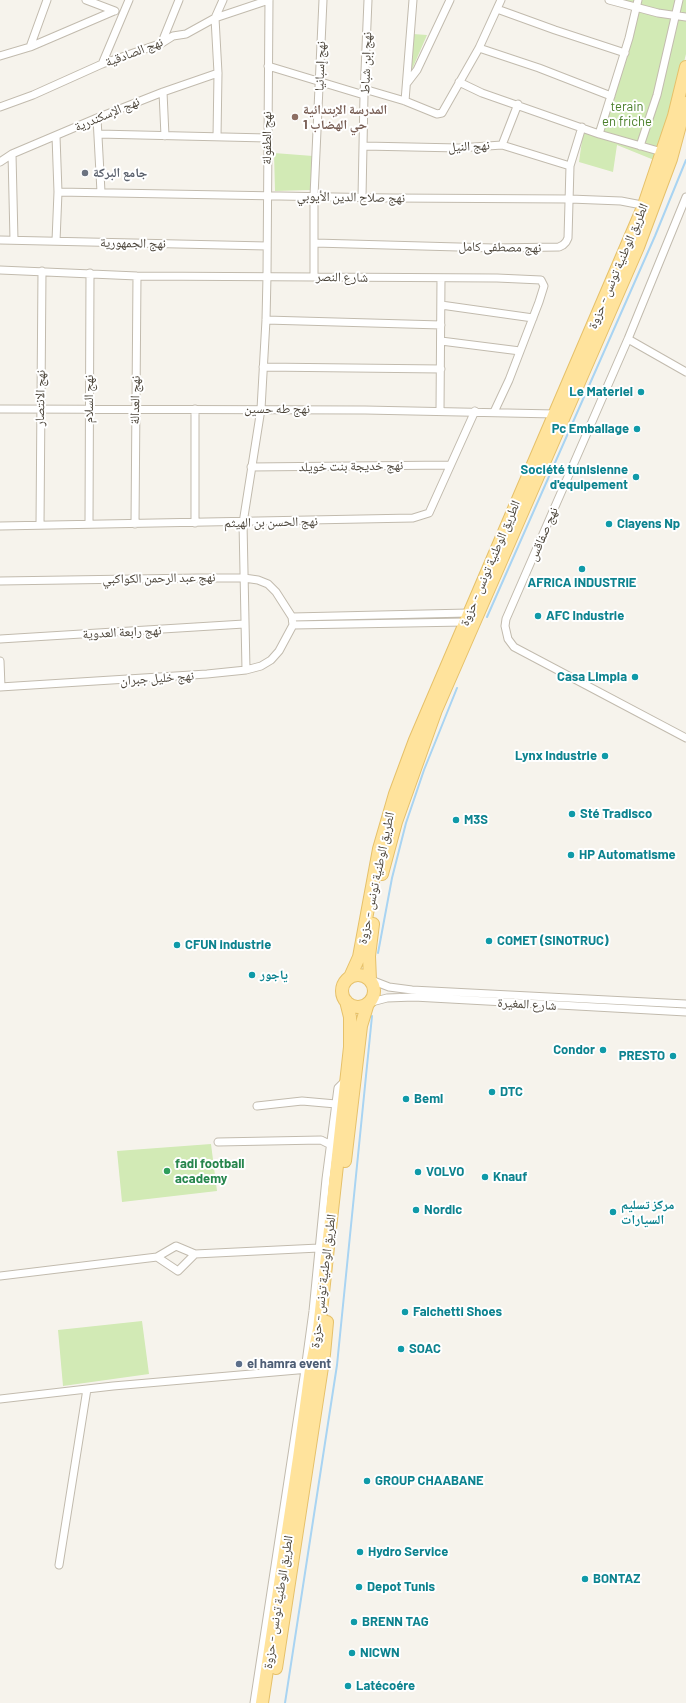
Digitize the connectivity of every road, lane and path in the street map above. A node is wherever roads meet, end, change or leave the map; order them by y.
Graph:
1 (47, 0) edge
2 (86, 0) edge
3 (129, 0) edge
4 (179, 0) edge
5 (223, 0) edge
6 (269, 0) edge
7 (323, 0) edge
8 (368, 0) edge
9 (413, 0) edge
10 (450, 0) edge
11 (501, 0) edge
12 (609, 0) edge
13 (679, 0) edge
14 (638, 4) edge
15 (497, 9) junction
16 (114, 11) junction
17 (123, 14) junction
18 (675, 16) junction
19 (215, 18) junction
20 (686, 18) edge
21 (162, 43) junction
22 (30, 47) junction
23 (479, 48) junction
24 (625, 53) junction
25 (0, 56) edge
26 (102, 64) junction
27 (268, 66) junction
28 (686, 67) edge
29 (218, 73) junction
30 (320, 82) junction
31 (407, 82) junction
32 (459, 82) junction
33 (163, 92) junction
34 (364, 92) junction
35 (611, 96) junction
36 (405, 101) junction
37 (686, 103) edge
38 (518, 104) junction
39 (0, 107) edge
40 (97, 118) junction
41 (582, 127) junction
42 (98, 134) junction
43 (599, 134) junction
44 (56, 136) junction
45 (165, 136) junction
46 (217, 137) junction
47 (267, 138) junction
48 (502, 144) junction
49 (364, 146) junction
50 (640, 146) junction
51 (662, 152) junction
52 (12, 154) junction
53 (0, 162) edge
54 (570, 166) junction
55 (58, 192) junction
56 (101, 192) junction
57 (267, 196) junction
58 (314, 196) junction
59 (362, 197) junction
60 (686, 197) edge
61 (570, 199) junction
62 (649, 206) junction
63 (0, 240) edge
64 (14, 240) junction
65 (56, 241) junction
66 (315, 243) junction
67 (267, 246) junction
68 (0, 270) edge
69 (42, 271) junction
70 (90, 274) junction
71 (137, 276) junction
72 (267, 276) junction
73 (314, 277) junction
74 (441, 278) junction
75 (441, 305) junction
76 (533, 318) junction
77 (266, 320) junction
78 (441, 325) junction
79 (628, 339) junction
80 (441, 341) junction
81 (520, 351) junction
82 (263, 367) junction
83 (441, 369) junction
84 (686, 372) edge
85 (0, 409) edge
86 (40, 409) junction
87 (89, 409) junction
88 (195, 409) junction
89 (261, 409) junction
90 (135, 410) junction
91 (440, 410) junction
92 (475, 411) junction
93 (494, 412) junction
94 (554, 414) junction
95 (450, 465) junction
96 (251, 467) junction
97 (195, 523) junction
98 (243, 523) junction
99 (89, 524) junction
100 (135, 524) junction
101 (40, 525) junction
102 (0, 526) edge
103 (244, 578) junction
104 (0, 581) edge
105 (292, 617) junction
106 (466, 617) junction
107 (244, 624) junction
108 (293, 625) junction
109 (0, 639) edge
110 (0, 661) edge
111 (246, 670) junction
112 (0, 687) edge
113 (686, 738) edge
114 (350, 977) junction
115 (371, 980) junction
116 (346, 1001) junction
117 (368, 1003) junction
118 (686, 1004) edge
119 (686, 1012) edge
120 (346, 1080) junction
121 (336, 1104) junction
122 (257, 1106) dead end
123 (218, 1142) dead end
124 (331, 1144) junction
125 (319, 1248) junction
126 (195, 1254) junction
127 (157, 1257) junction
128 (0, 1276) edge
129 (308, 1369) junction
130 (87, 1389) junction
131 (0, 1399) edge
132 (59, 1565) dead end
133 (254, 1703) edge
134 (262, 1703) edge
135 (270, 1703) edge

1 - 22 street
2 - 16 street
3 - 17 street
4 - 21 street
5 - 19 street
6 - 19 street, نهج الصادقية
6 - 27 street, نهج الطفولة
7 - 30 street, نهج إسبانيا
8 - 34 street, نهج إبن شباط
9 - 31 street
10 - 31 street
11 - 15 street
12 - 14 street
13 - 18 street
14 - 18 street
14 - 24 street
15 - 23 street
15 - 24 street
16 - 17 street
16 - 22 street
17 - 26 street
18 - 20 street
18 - 50 street
19 - 21 street, نهج الصادقية
19 - 29 street
21 - 26 street, نهج الصادقية
22 - 25 street
23 - 32 street
23 - 35 street
24 - 35 street
26 - 39 street, نهج الصادقية
27 - 30 street
27 - 47 street, نهج الطفولة
28 - 51 main road, الطريق الوطنية تونس - حزوة
29 - 33 street, نهج الإسكندرية
29 - 46 street
30 - 34 street
30 - 58 street, نهج إسبانيا
31 - 36 street
32 - 36 street
32 - 38 street
33 - 40 street, نهج الإسكندرية
33 - 45 street
34 - 36 street
34 - 49 street, نهج إبن شباط
35 - 43 street
37 - 62 main road, الطريق الوطنية تونس - حزوة
38 - 41 street
38 - 48 street
40 - 42 street
40 - 44 street, نهج الإسكندرية
41 - 43 street
41 - 54 street, نهج مصطفى كامل
42 - 45 street
42 - 56 street
43 - 50 street
44 - 52 street, نهج الإسكندرية
44 - 55 street
45 - 46 street
46 - 47 street
47 - 57 street, نهج الطفولة
48 - 49 street, نهج النيل
48 - 54 street, نهج النيل
49 - 59 street, نهج إبن شباط
50 - 51 street
51 - 62 main road, الطريق الوطنية تونس - حزوة
52 - 53 street, نهج الإسكندرية
52 - 64 street
54 - 61 street, نهج مصطفى كامل
55 - 56 street, نهج صلاح الدين الأيوبي
55 - 65 street
56 - 57 street, نهج صلاح الدين الأيوبي
57 - 58 street, نهج صلاح الدين الأيوبي
57 - 67 street, نهج الطفولة
58 - 59 street, نهج صلاح الدين الأيوبي
58 - 66 street, نهج إسبانيا
59 - 61 street, نهج صلاح الدين الأيوبي
60 - 79 street, نهج صفاقس
61 - 62 street, نهج صلاح الدين الأيوبي
61 - 66 street, نهج مصطفى كامل
62 - 94 main road, الطريق الوطنية تونس - حزوة
62 - 115 main road, الطريق الوطنية تونس - حزوة
63 - 64 street, نهج الجمهورية
64 - 65 street, نهج الجمهورية
65 - 67 street, نهج الجمهورية
66 - 73 street, نهج إسبانيا
67 - 72 street, نهج الطفولة
68 - 69 street, شارع النصر
69 - 70 street, شارع النصر
69 - 86 street, نهج الانتصار
70 - 71 street, شارع النصر
70 - 87 street, نهج السلام
71 - 72 street, شارع النصر
71 - 90 street, نهج العدالة
72 - 73 street, شارع النصر
72 - 77 street, نهج الطفولة
73 - 74 street, شارع النصر
74 - 75 street
74 - 76 street, شارع النصر
75 - 76 street
75 - 78 street
76 - 81 street, شارع النصر
77 - 78 street
77 - 82 street, نهج الطفولة
78 - 80 street
79 - 84 street
79 - 113 street, نهج صفاقس
80 - 81 street
80 - 83 street
81 - 93 street, شارع النصر
82 - 83 street
82 - 89 street, نهج الطفولة
83 - 91 street
85 - 86 street, نهج طه حسين
86 - 87 street, نهج طه حسين
86 - 101 street, نهج الانتصار
87 - 90 street, نهج طه حسين
87 - 99 street, نهج السلام
88 - 89 street, نهج طه حسين
88 - 90 street, نهج طه حسين
88 - 97 street
89 - 91 street, نهج طه حسين
89 - 96 street, نهج الطفولة
90 - 100 street, نهج العدالة
91 - 92 street, نهج طه حسين
92 - 93 street, نهج طه حسين
92 - 95 street, نهج الحسن بن الهيثم
93 - 94 street, نهج طه حسين
94 - 106 main road, الطريق الوطنية تونس - حزوة
95 - 96 street, نهج خديجة بنت خويلد
95 - 98 street, نهج الحسن بن الهيثم
96 - 98 street, نهج الطفولة
97 - 98 street, نهج الحسن بن الهيثم
97 - 100 street, نهج الحسن بن الهيثم
98 - 103 street, نهج الطفولة
99 - 100 street, نهج الحسن بن الهيثم
99 - 101 street, نهج الحسن بن الهيثم
101 - 102 street, نهج الحسن بن الهيثم
103 - 104 street, نهج عبد الرحمن الكواكبي
103 - 105 street, نهج عبد الرحمن الكواكبي
103 - 107 street, نهج الطفولة
105 - 106 street
105 - 108 street, نهج عبد الرحمن الكواكبي
106 - 108 street
106 - 114 main road, الطريق الوطنية تونس - حزوة
107 - 109 street, نهج رابعة العدوية
107 - 111 street, نهج الطفولة
108 - 111 street, نهج خليل جبران
110 - 112 street
111 - 112 street, نهج خليل جبران
114 - 115 main road
114 - 116 main road
115 - 117 main road
115 - 118 street, شارع المغيرة
116 - 117 main road
116 - 120 main road, الطريق الوطنية تونس - حزوة
117 - 119 street, شارع المغيرة
117 - 135 main road, الطريق الوطنية تونس - حزوة
120 - 121 street
120 - 129 main road, الطريق الوطنية تونس - حزوة
121 - 122 street
121 - 124 street
123 - 124 street
124 - 125 street
125 - 126 street
125 - 129 street
126 - 127 street
126 - 127 street
127 - 128 street
129 - 130 street
129 - 133 street
129 - 134 main road, الطريق الوطنية تونس - حزوة
130 - 131 street
130 - 132 street

